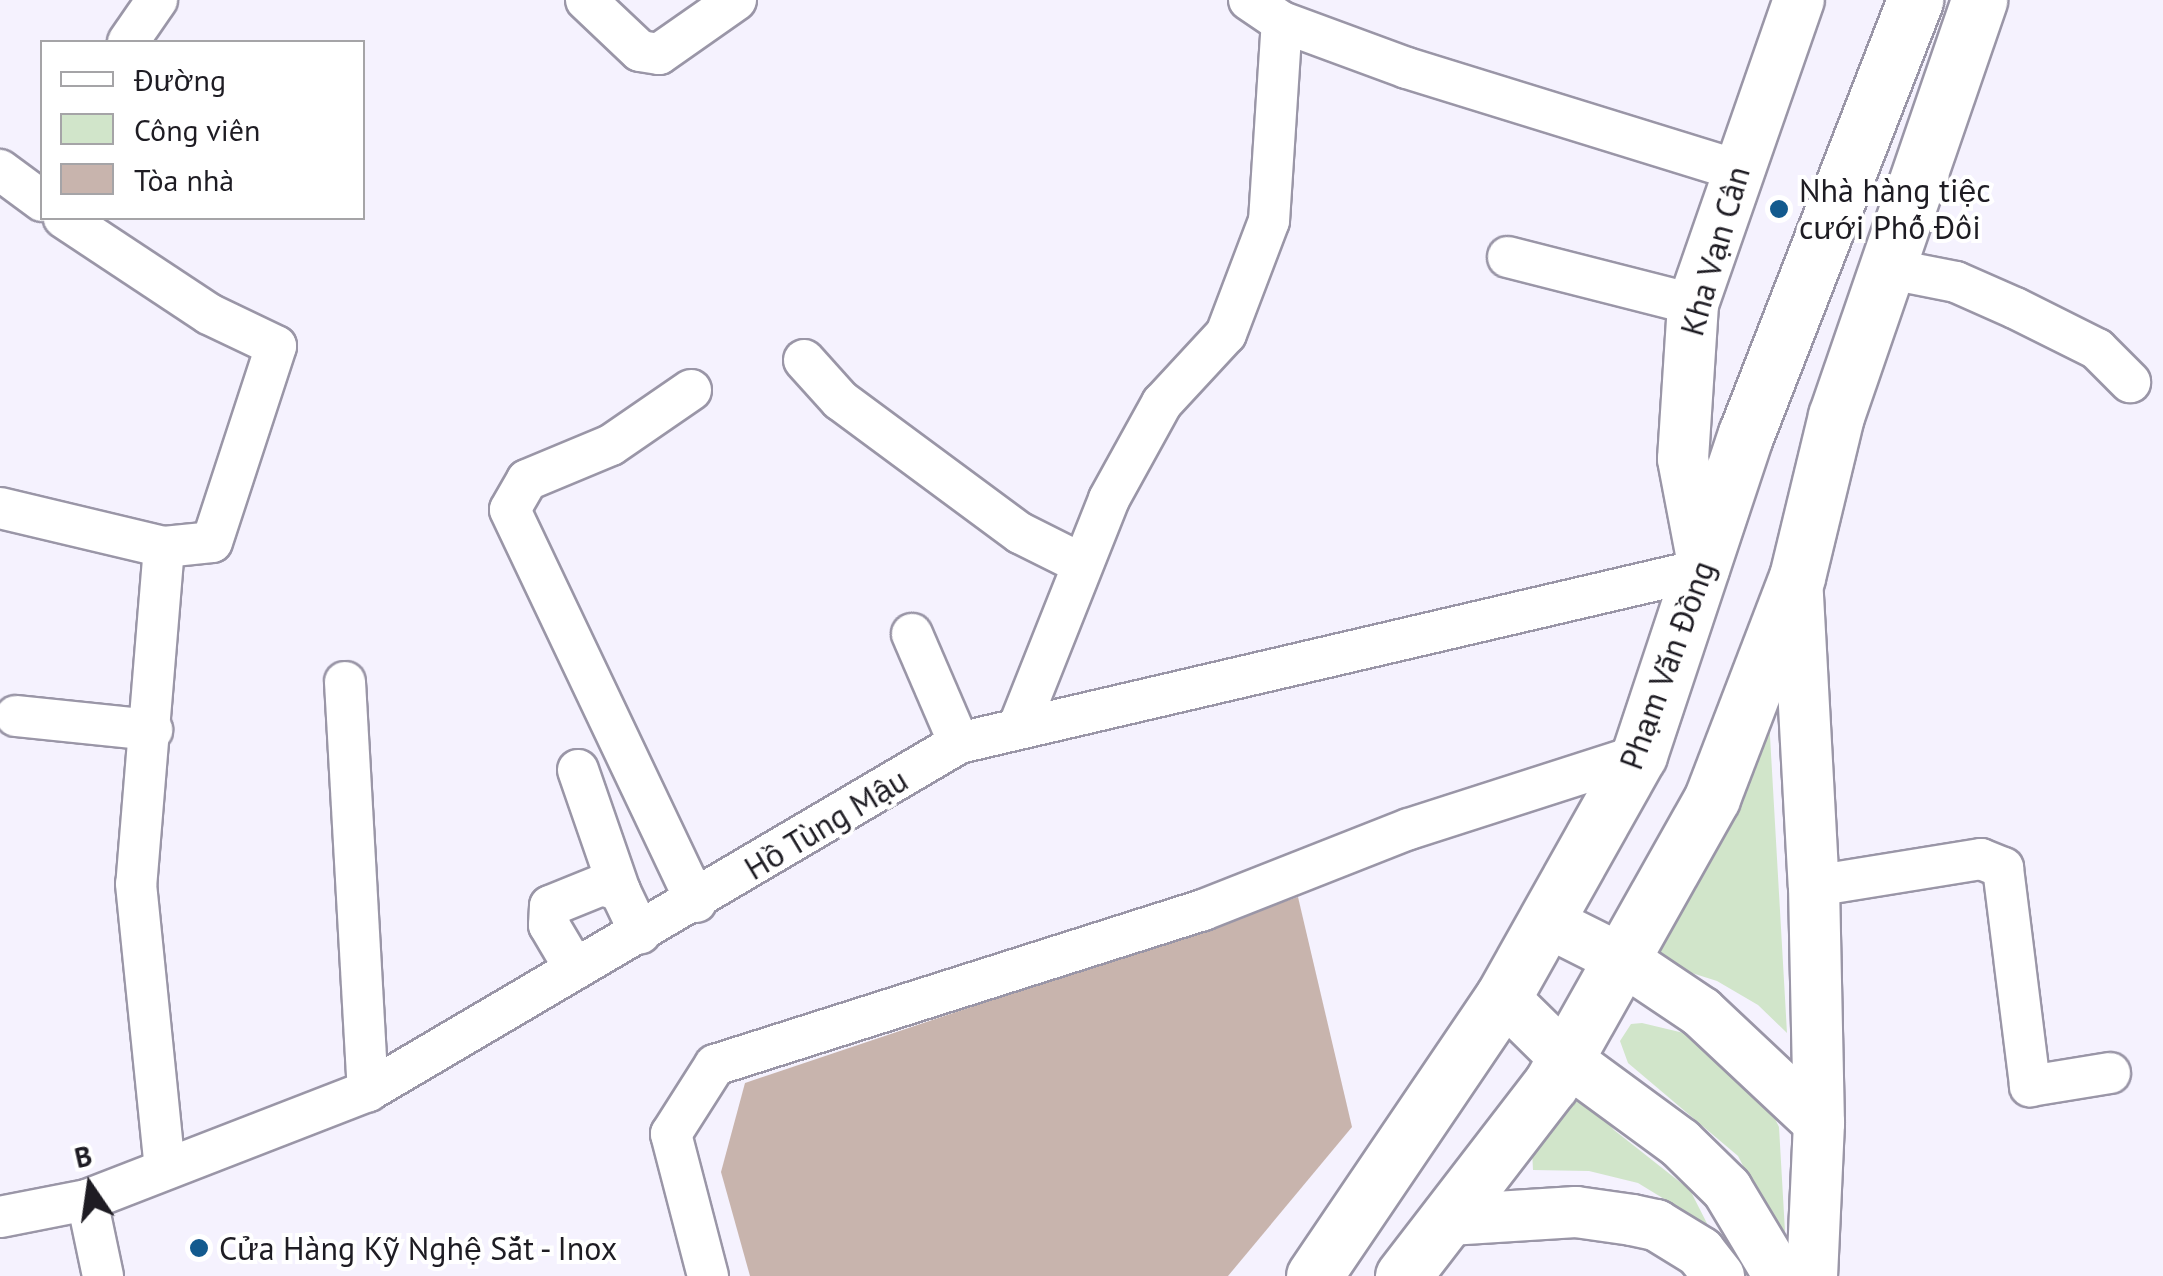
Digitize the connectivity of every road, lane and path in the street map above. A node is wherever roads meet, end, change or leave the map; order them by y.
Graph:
1 (157, 0) edge
2 (586, 0) edge
3 (736, 0) edge
4 (1248, 0) edge
5 (1799, 0) edge
6 (1915, 0) edge
7 (1979, 0) edge
8 (1282, 22) junction
9 (129, 40) edge
10 (1737, 170) junction
11 (67, 220) edge
12 (1508, 257) dead end
13 (1886, 268) junction
14 (1692, 304) junction
15 (804, 360) dead end
16 (2130, 382) dead end
17 (691, 390) dead end
18 (0, 508) edge
19 (164, 547) junction
20 (1082, 564) junction
21 (1704, 570) junction
22 (1797, 577) junction
23 (912, 634) dead end
24 (345, 682) dead end
25 (16, 716) dead end
26 (1018, 728) junction
27 (152, 730) junction
28 (959, 742) junction
29 (1639, 755) junction
30 (578, 770) dead end
31 (1814, 886) junction
32 (620, 891) junction
33 (696, 902) junction
34 (1549, 923) junction
35 (640, 933) junction
36 (1625, 961) junction
37 (575, 968) junction
38 (1503, 997) junction
39 (1567, 1060) junction
40 (2110, 1073) dead end
41 (368, 1090) junction
42 (1819, 1123) junction
43 (165, 1170) junction
44 (87, 1200) junction
45 (0, 1217) edge
46 (1449, 1220) junction
47 (103, 1276) edge
48 (708, 1276) edge
49 (1314, 1276) edge
50 (1403, 1276) edge
51 (1719, 1276) edge
52 (1779, 1276) edge
53 (1812, 1276) edge

1 - 9 street
2 - 3 street
4 - 8 street
5 - 10 main road, Kha Vạn Cân
6 - 21 highway, Phạm Văn Đồng
7 - 13 highway
8 - 10 street
8 - 20 street
10 - 14 main road, Kha Vạn Cân
11 - 19 street
12 - 14 street
13 - 16 street
13 - 22 highway
14 - 21 main road, Kha Vạn Cân
15 - 20 street
17 - 33 street
18 - 19 street
19 - 27 street
20 - 26 street
21 - 26 street, Hồ Tùng Mậu
21 - 29 highway, Phạm Văn Đồng
22 - 31 main road
22 - 36 highway
23 - 28 street
24 - 41 street
25 - 27 street
26 - 28 street, Hồ Tùng Mậu
27 - 43 street
28 - 33 street, Hồ Tùng Mậu
29 - 34 highway, Phạm Văn Đồng
29 - 48 street
30 - 32 street
31 - 40 street
31 - 42 main road
32 - 35 street
32 - 37 street
33 - 35 street, Hồ Tùng Mậu
34 - 36 main road
34 - 38 highway, Phạm Văn Đồng
35 - 37 street, Hồ Tùng Mậu
36 - 39 highway
36 - 42 main road
37 - 41 street, Hồ Tùng Mậu
38 - 39 main road
38 - 49 highway, Phạm Văn Đồng
39 - 46 highway
39 - 52 main road
41 - 43 street, Hồ Tùng Mậu
42 - 53 main road
43 - 44 street, Hồ Tùng Mậu
44 - 45 street, Hồ Tùng Mậu
44 - 47 street
46 - 50 highway
46 - 51 main road

